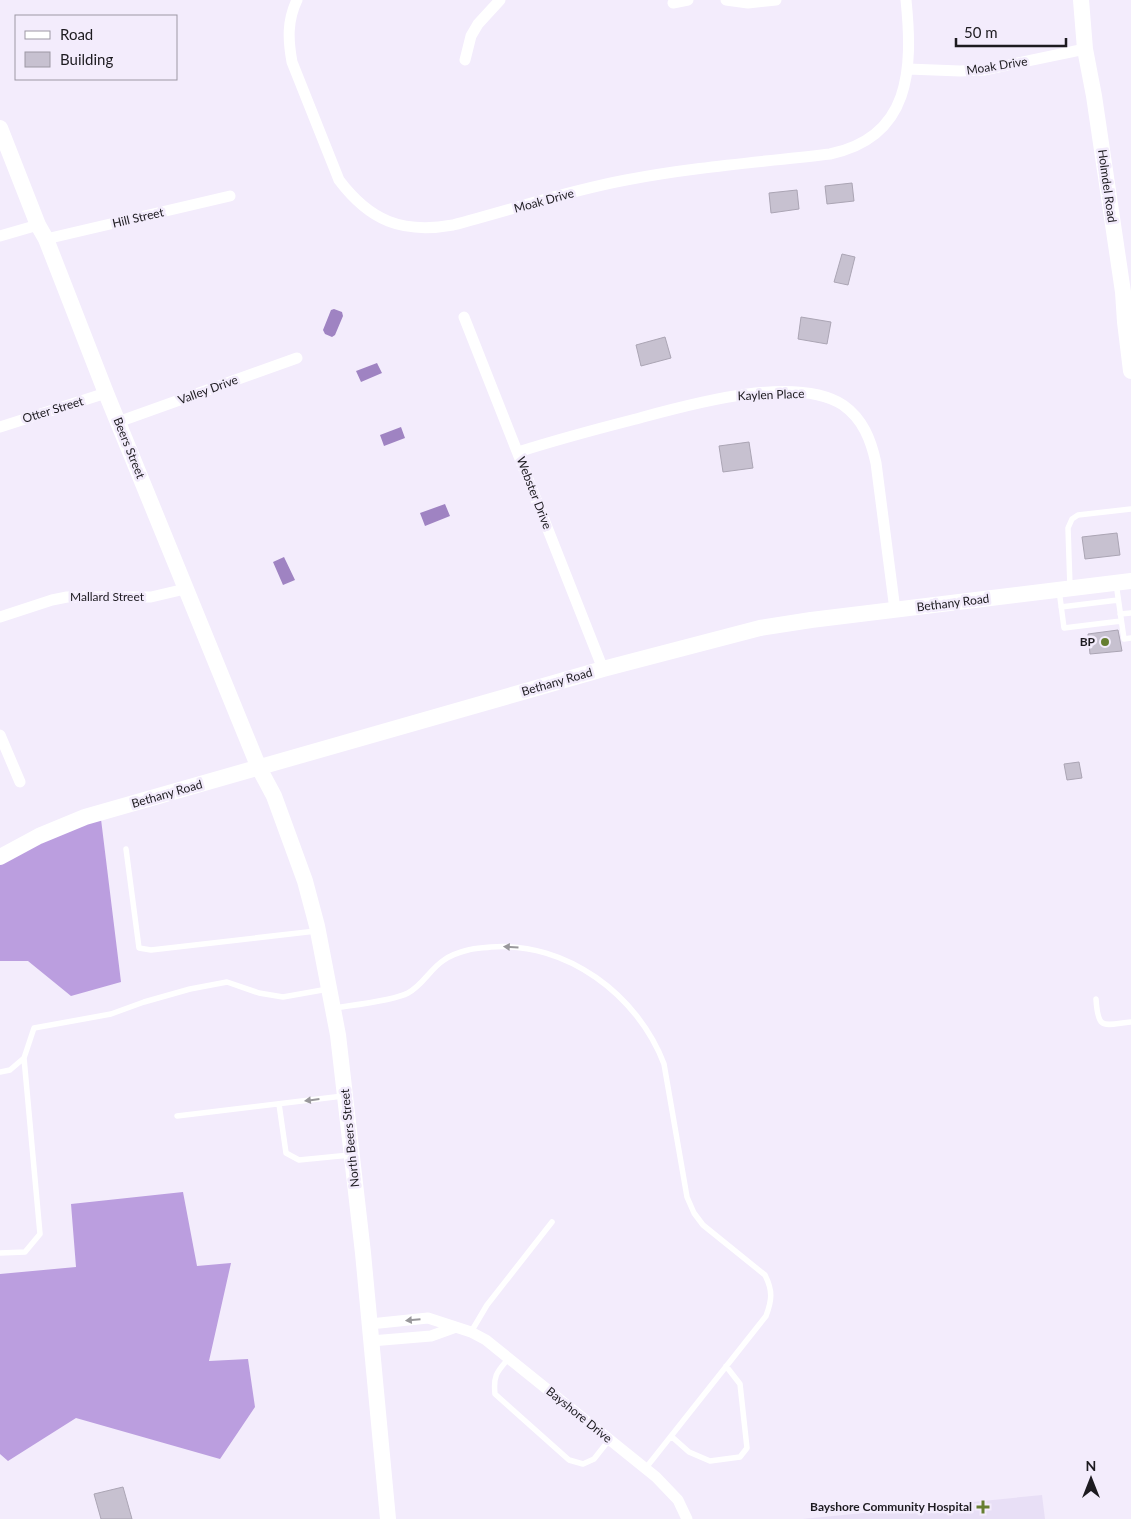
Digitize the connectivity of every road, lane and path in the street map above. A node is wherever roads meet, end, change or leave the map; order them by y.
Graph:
1 (297, 0) edge
2 (500, 0) edge
3 (688, 0) edge
4 (726, 0) edge
5 (776, 0) edge
6 (906, 0) edge
7 (1080, 0) edge
8 (673, 3) dead end
9 (1085, 49) junction
10 (465, 60) dead end
11 (908, 69) junction
12 (0, 128) edge
13 (230, 196) dead end
14 (38, 224) junction
15 (0, 236) edge
16 (46, 239) junction
17 (1127, 291) edge
18 (464, 317) dead end
19 (297, 358) dead end
20 (1131, 371) edge
21 (106, 393) junction
22 (118, 422) junction
23 (0, 427) edge
24 (518, 452) junction
25 (1131, 509) edge
26 (1124, 582) edge
27 (185, 590) junction
28 (1065, 590) junction
29 (1118, 600) junction
30 (1061, 607) junction
31 (895, 610) junction
32 (1131, 613) edge
33 (1120, 614) junction
34 (0, 616) edge
35 (1121, 621) junction
36 (1131, 638) edge
37 (603, 669) junction
38 (0, 735) edge
39 (259, 768) junction
40 (20, 782) dead end
41 (126, 849) dead end
42 (0, 857) edge
43 (318, 930) junction
44 (330, 989) junction
45 (1096, 999) dead end
46 (334, 1008) junction
47 (1131, 1022) edge
48 (24, 1058) junction
49 (0, 1072) edge
50 (346, 1096) junction
51 (279, 1104) junction
52 (177, 1116) dead end
53 (352, 1155) junction
54 (552, 1222) dead end
55 (0, 1253) edge
56 (456, 1327) junction
57 (370, 1332) junction
58 (471, 1332) junction
59 (509, 1358) junction
60 (726, 1366) junction
61 (671, 1436) junction
62 (609, 1440) junction
63 (645, 1469) junction
64 (388, 1519) edge
65 (687, 1519) edge

1 - 11 street, Moak Drive
2 - 10 street
3 - 8 street
4 - 5 street
6 - 11 street, Moak Drive
7 - 9 street, Holmdel Road
9 - 11 street, Moak Drive
9 - 17 street, Holmdel Road
12 - 14 street, Beers Street
13 - 16 street, Hill Street
14 - 15 street
14 - 16 street, Beers Street
16 - 21 street, Beers Street
17 - 20 street, Holmdel Road
18 - 24 street, Webster Drive
19 - 22 street, Valley Drive
21 - 22 street, Beers Street
21 - 23 street, Otter Street
22 - 27 street, Beers Street
24 - 31 street, Kaylen Place
24 - 37 street, Webster Drive
25 - 28 lane
26 - 28 street, Bethany Road
26 - 29 lane
27 - 34 street, Mallard Street
27 - 39 street, Beers Street
28 - 30 lane
28 - 31 street, Bethany Road
29 - 30 lane
29 - 33 lane
30 - 35 lane
31 - 37 street, Bethany Road
32 - 33 lane
33 - 35 lane
35 - 36 lane
37 - 39 street, Bethany Road
38 - 40 street
39 - 42 street, Bethany Road
39 - 43 street, North Beers Street
41 - 43 lane
43 - 44 street, North Beers Street
44 - 46 street, North Beers Street
44 - 48 lane
45 - 47 lane
46 - 50 street, North Beers Street
60 -> 46 lane
48 - 49 lane
48 - 55 lane
50 -> 51 lane
50 - 53 street, North Beers Street
51 - 52 lane
51 - 53 lane
53 - 57 street, North Beers Street
54 - 58 lane
56 - 57 street
56 -> 57 street, Bayshore Drive
56 - 58 street, Bayshore Drive
57 - 64 street, North Beers Street
58 - 59 street, Bayshore Drive
59 - 62 street, Bayshore Drive
59 - 62 lane
60 - 61 lane
60 - 61 lane
61 - 63 lane
62 - 63 street, Bayshore Drive
63 - 65 street, Bayshore Drive

